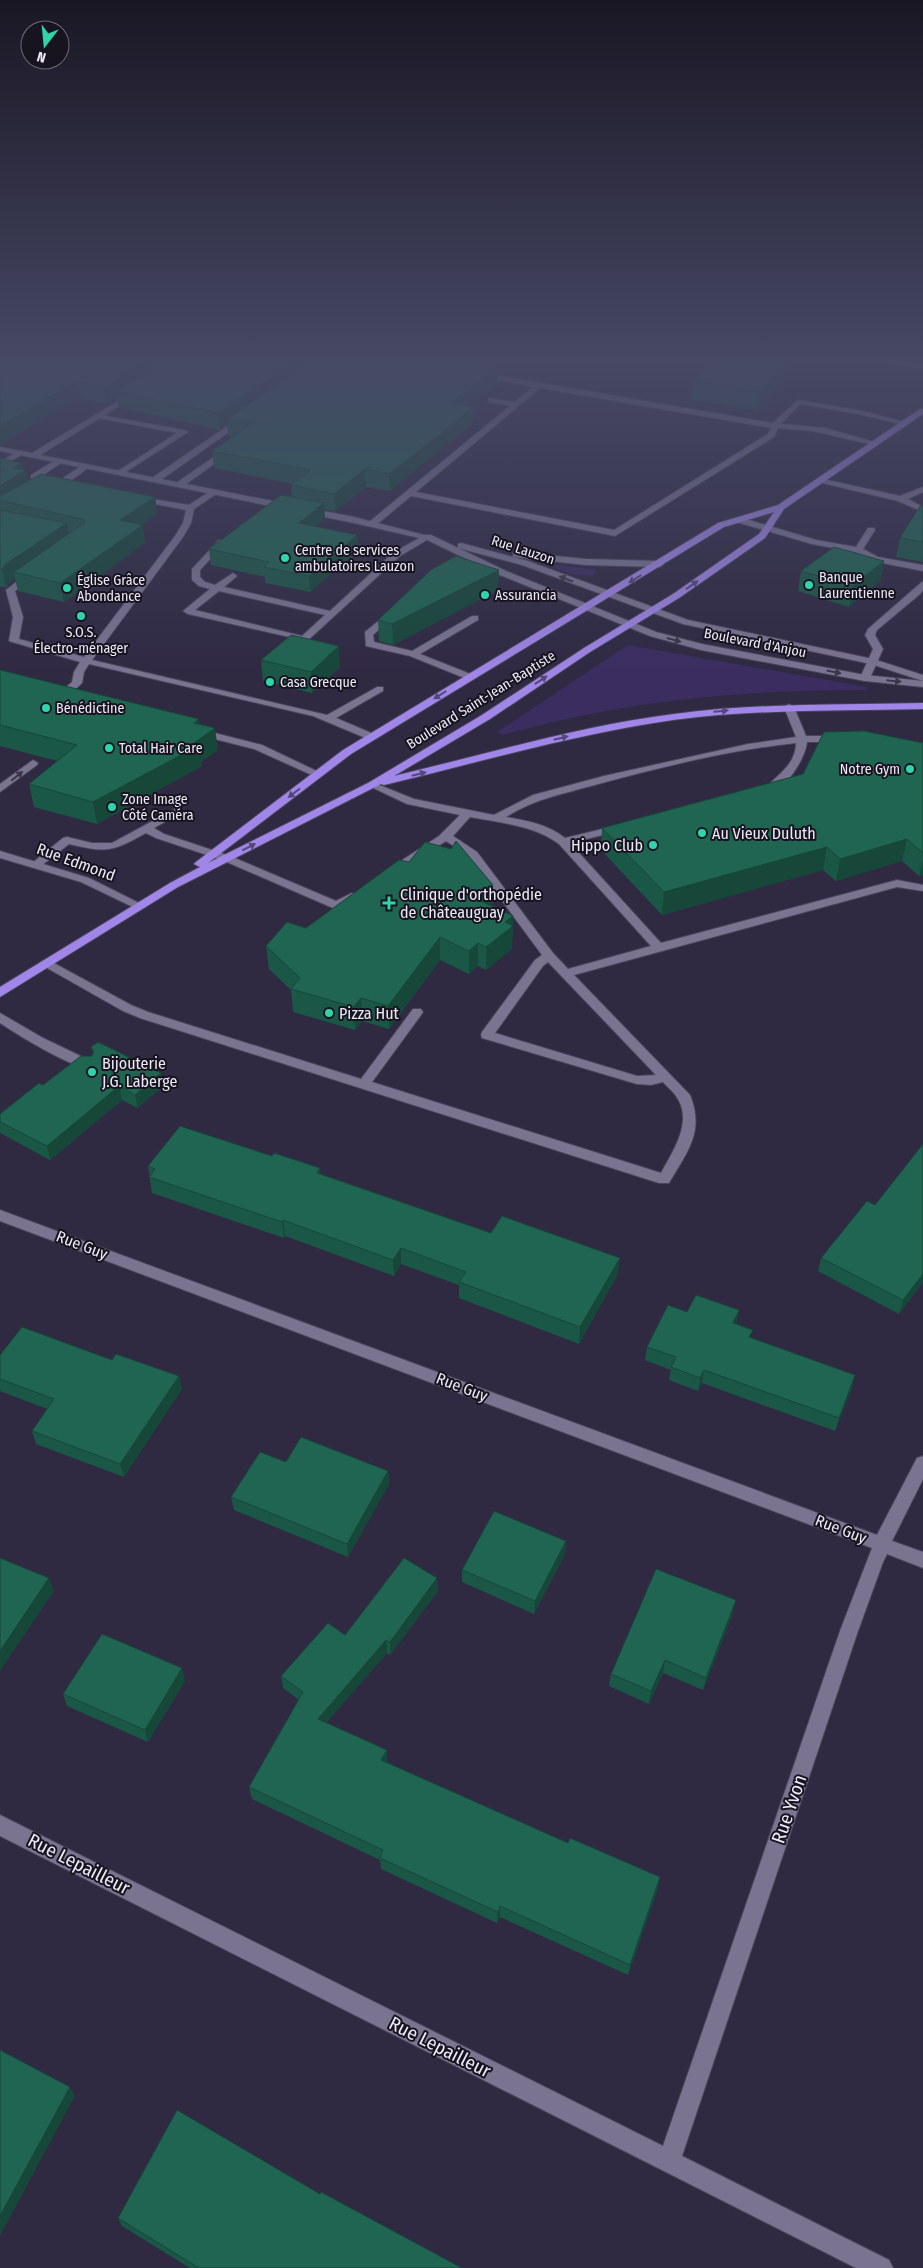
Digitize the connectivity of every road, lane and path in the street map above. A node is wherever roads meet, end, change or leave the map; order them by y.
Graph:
1 (55, 464) edge
2 (76, 464) edge
3 (135, 464) edge
4 (179, 464) edge
5 (210, 464) edge
6 (445, 464) edge
7 (725, 464) edge
8 (844, 464) edge
9 (88, 466) junction
10 (121, 473) junction
11 (34, 476) edge
12 (155, 480) junction
13 (821, 480) junction
14 (63, 482) junction
15 (53, 484) edge
16 (179, 485) junction
17 (82, 486) edge
18 (923, 489) edge
19 (214, 492) junction
20 (410, 493) junction
21 (128, 496) edge
22 (901, 498) junction
23 (781, 507) junction
24 (190, 508) junction
25 (923, 510) edge
26 (739, 520) junction
27 (372, 524) junction
28 (768, 528) junction
29 (871, 530) dead end
30 (232, 532) edge
31 (428, 537) junction
32 (858, 550) junction
33 (483, 552) junction
34 (469, 557) junction
35 (454, 564) edge
36 (660, 564) junction
37 (44, 565) edge
38 (923, 568) edge
39 (233, 576) edge
40 (923, 584) edge
41 (217, 588) junction
42 (608, 596) junction
43 (586, 608) junction
44 (397, 609) edge
45 (650, 611) junction
46 (332, 614) junction
47 (475, 618) dead end
48 (628, 625) junction
49 (413, 654) junction
50 (86, 661) junction
51 (873, 662) junction
52 (470, 677) junction
53 (865, 678) junction
54 (923, 678) edge
55 (923, 684) edge
56 (380, 689) dead end
57 (79, 701) edge
58 (923, 706) edge
59 (789, 707) junction
60 (330, 718) junction
61 (184, 728) edge
62 (372, 737) junction
63 (802, 739) junction
64 (847, 739) edge
65 (33, 763) edge
66 (318, 774) junction
67 (372, 786) junction
68 (0, 789) edge
69 (759, 792) edge
70 (174, 812) dead end
71 (468, 812) junction
72 (498, 818) junction
73 (633, 824) edge
74 (145, 828) junction
75 (445, 836) junction
76 (563, 842) junction
77 (0, 854) edge
78 (214, 854) junction
79 (226, 858) junction
80 (37, 864) junction
81 (377, 881) edge
82 (174, 884) junction
83 (923, 888) edge
84 (361, 891) edge
85 (139, 906) junction
86 (337, 906) junction
87 (324, 915) edge
88 (659, 948) junction
89 (549, 956) junction
90 (46, 964) junction
91 (566, 973) junction
92 (0, 993) edge
93 (417, 1012) dead end
94 (0, 1017) edge
95 (88, 1065) edge
96 (666, 1076) junction
97 (364, 1084) junction
98 (0, 1215) edge
99 (923, 1463) edge
100 (882, 1545) junction
101 (923, 1560) edge
102 (0, 1825) edge
103 (669, 2162) junction
104 (881, 2268) edge

1 - 11 street
2 - 9 street, Rue Lauzon
3 - 10 street
4 - 12 street
5 - 16 street
6 - 20 street
7 - 20 street
8 - 13 highway, Boulevard Saint-Jean-Baptiste
9 - 10 street, Rue Lauzon
9 - 14 street
10 - 12 street, Rue Lauzon
12 - 16 street, Rue Lauzon
13 - 22 street
13 - 23 highway, Boulevard Saint-Jean-Baptiste
14 - 15 street
14 - 17 street
16 - 19 street, Rue Lauzon
18 - 22 street
19 - 24 street
19 - 27 street, Rue Lauzon
20 - 27 street
21 - 24 street
22 - 25 street
23 - 26 highway, Boulevard Saint-Jean-Baptiste
23 - 28 highway, Boulevard Saint-Jean-Baptiste
24 - 50 street
26 - 28 street
26 - 36 highway, Boulevard Saint-Jean-Baptiste
27 - 31 street, Rue Lauzon
28 - 32 street
45 -> 28 highway, Boulevard Saint-Jean-Baptiste
29 - 32 street
30 - 41 street
31 - 33 street, Rue Lauzon
31 - 34 street, Rue Lauzon
31 - 46 street
32 - 38 street
33 - 36 street
42 -> 33 street, Rue Lauzon
34 - 35 street
34 - 43 street, Rue Lauzon
36 -> 42 highway, Boulevard Saint-Jean-Baptiste
37 - 50 street
39 - 41 street
40 - 51 street
41 - 46 street
41 - 46 street
42 - 43 highway, Boulevard Saint-Jean-Baptiste
42 - 45 street, Boulevard d'Anjou
43 - 48 street, Boulevard d'Anjou
43 - 52 highway, Boulevard Saint-Jean-Baptiste
44 - 49 street
45 - 48 highway, Boulevard Saint-Jean-Baptiste
45 - 51 street, Boulevard d'Anjou
47 - 49 street
48 -> 53 street, Boulevard d'Anjou
67 -> 48 highway, Boulevard Saint-Jean-Baptiste
49 - 52 street
50 - 57 street
50 - 60 street
51 - 53 street
51 - 54 street, Boulevard d'Anjou
52 -> 62 highway, Boulevard Saint-Jean-Baptiste
53 -> 55 street, Boulevard d'Anjou
56 - 60 street
58 - 59 highway
59 - 63 street
67 -> 59 highway
60 - 62 street
61 - 66 street
62 - 66 highway, Boulevard Saint-Jean-Baptiste
63 - 64 street
63 - 69 street
63 - 72 street
68 -> 65 street
66 -> 78 highway, Boulevard Saint-Jean-Baptiste
67 - 71 street
79 -> 67 highway, Boulevard Saint-Jean-Baptiste
70 - 74 street
71 - 72 street
71 - 75 street
72 - 76 street
73 - 76 street
74 - 78 street
74 - 80 street
75 - 81 street
75 - 89 street
76 - 88 street
77 - 80 street, Rue Edmond
78 - 79 street
78 - 82 highway, Boulevard Saint-Jean-Baptiste
79 - 82 highway, Boulevard Saint-Jean-Baptiste
79 - 86 street
80 - 85 street, Rue Edmond
82 - 85 highway, Boulevard Saint-Jean-Baptiste
83 - 88 street
84 - 86 street
85 - 90 highway, Boulevard Saint-Jean-Baptiste
86 - 87 street
88 - 91 street
89 - 91 street
89 - 96 street
90 - 92 highway, Boulevard Saint-Jean-Baptiste
90 - 97 street
91 - 96 street
93 - 97 street
94 - 95 street
96 - 97 street
98 - 100 street, Rue Guy
99 - 100 street, Rue Yvon
100 - 101 street, Rue Guy
100 - 103 street, Rue Yvon
102 - 103 street, Rue Lepailleur
103 - 104 street, Rue Lepailleur

